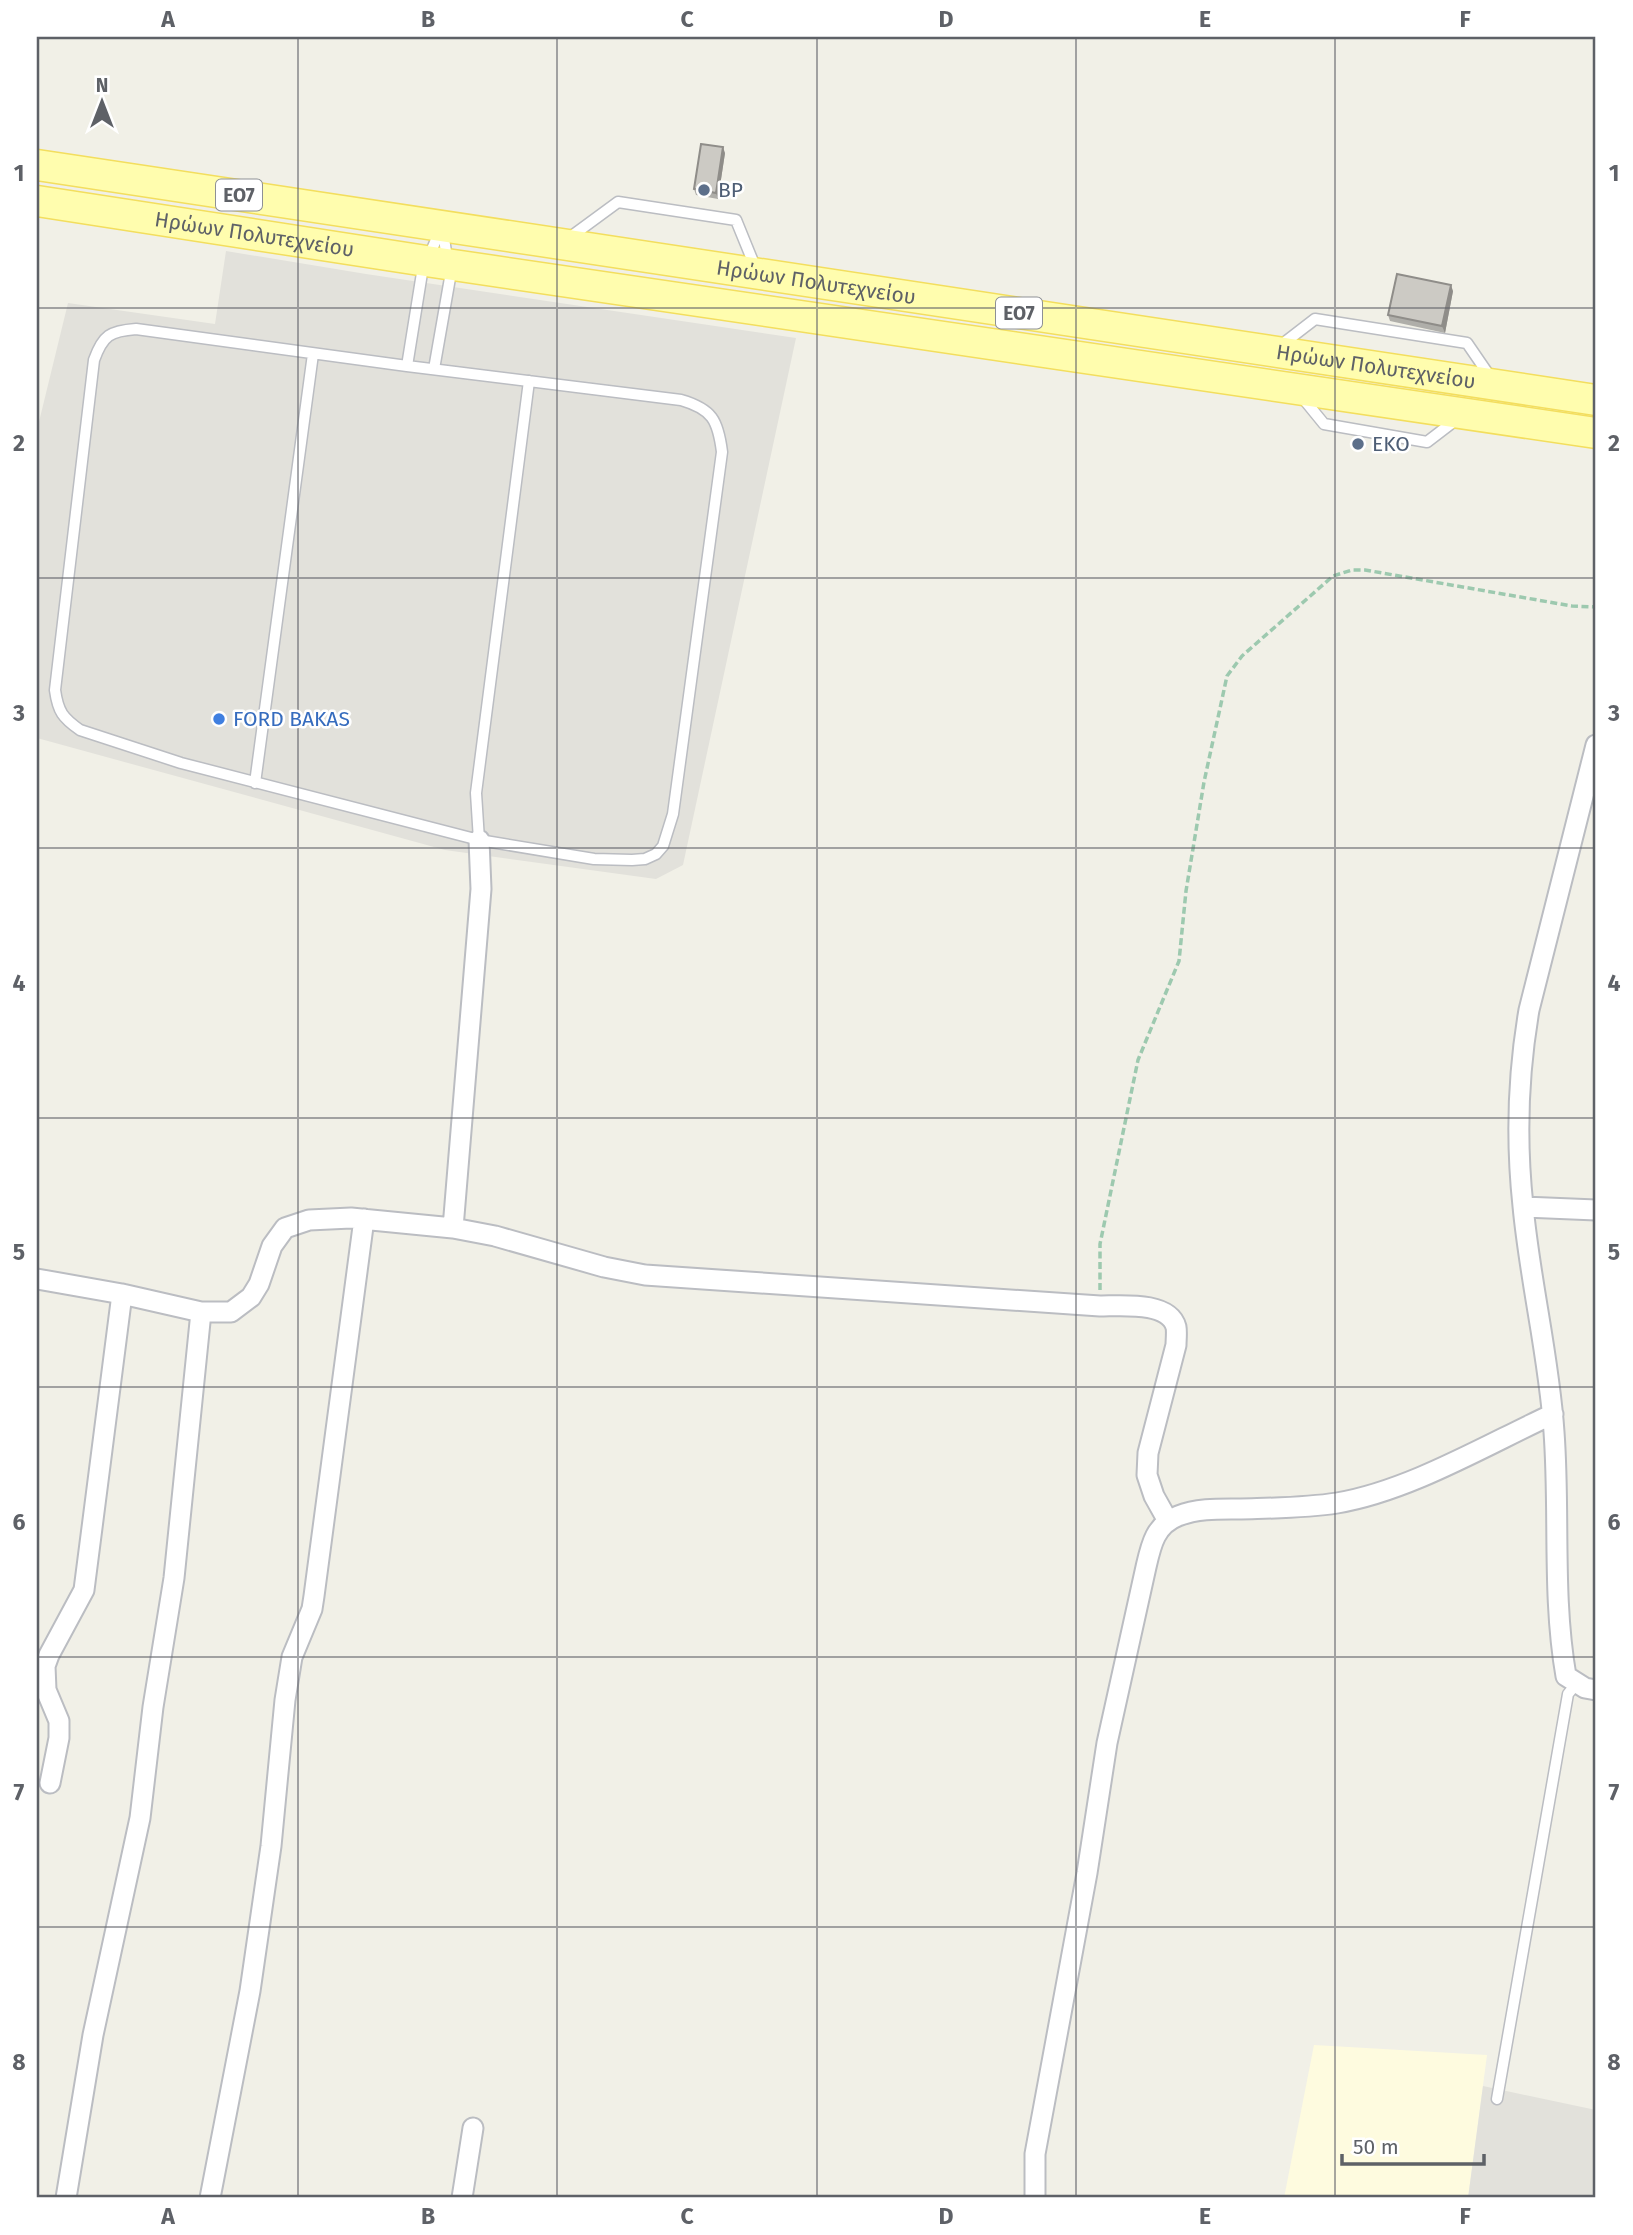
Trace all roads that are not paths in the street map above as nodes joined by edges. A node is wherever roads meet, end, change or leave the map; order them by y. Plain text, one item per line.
1 (37, 164) edge
2 (37, 201) edge
3 (442, 225) junction
4 (561, 243) junction
5 (438, 263) junction
6 (757, 273) junction
7 (313, 354) junction
8 (407, 366) junction
9 (434, 369) junction
10 (529, 381) junction
11 (1596, 400) edge
12 (1596, 433) edge
13 (1596, 745) edge
14 (255, 783) junction
15 (479, 841) junction
16 (1523, 1207) junction
17 (1596, 1210) edge
18 (364, 1219) junction
19 (453, 1228) junction
20 (37, 1279) edge
21 (122, 1294) junction
22 (201, 1312) junction
23 (1553, 1414) junction
24 (1168, 1521) junction
25 (1577, 1683) junction
26 (1596, 1690) edge
27 (50, 1783) dead end
28 (1497, 2099) dead end
29 (473, 2129) dead end
30 (66, 2198) edge
31 (210, 2198) edge
32 (462, 2198) edge
33 (1035, 2198) edge

1 - 3 main road, Ηρώων Πολυτεχνείου / ΕΟ7
2 - 5 main road, Ηρώων Πολυτεχνείου / ΕΟ7
3 - 4 main road, Ηρώων Πολυτεχνείου / ΕΟ7
3 - 5 lane
3 - 5 lane
4 - 6 main road, Ηρώων Πολυτεχνείου / ΕΟ7
4 - 6 lane
5 - 8 lane
5 - 9 lane
5 - 12 main road, Ηρώων Πολυτεχνείου / ΕΟ7
6 - 11 main road, Ηρώων Πολυτεχνείου / ΕΟ7
7 - 8 lane
7 - 14 lane
7 - 14 lane
8 - 9 lane
9 - 10 lane
10 - 15 lane
10 - 15 lane
13 - 16 street
14 - 15 lane
15 - 19 street
16 - 17 street
16 - 23 street
18 - 19 street
18 - 22 street
18 - 31 street
19 - 24 street
20 - 21 street
21 - 22 street
21 - 27 street
22 - 30 street
23 - 24 street
23 - 25 street
24 - 33 street
25 - 26 street
25 - 28 lane
29 - 32 street

